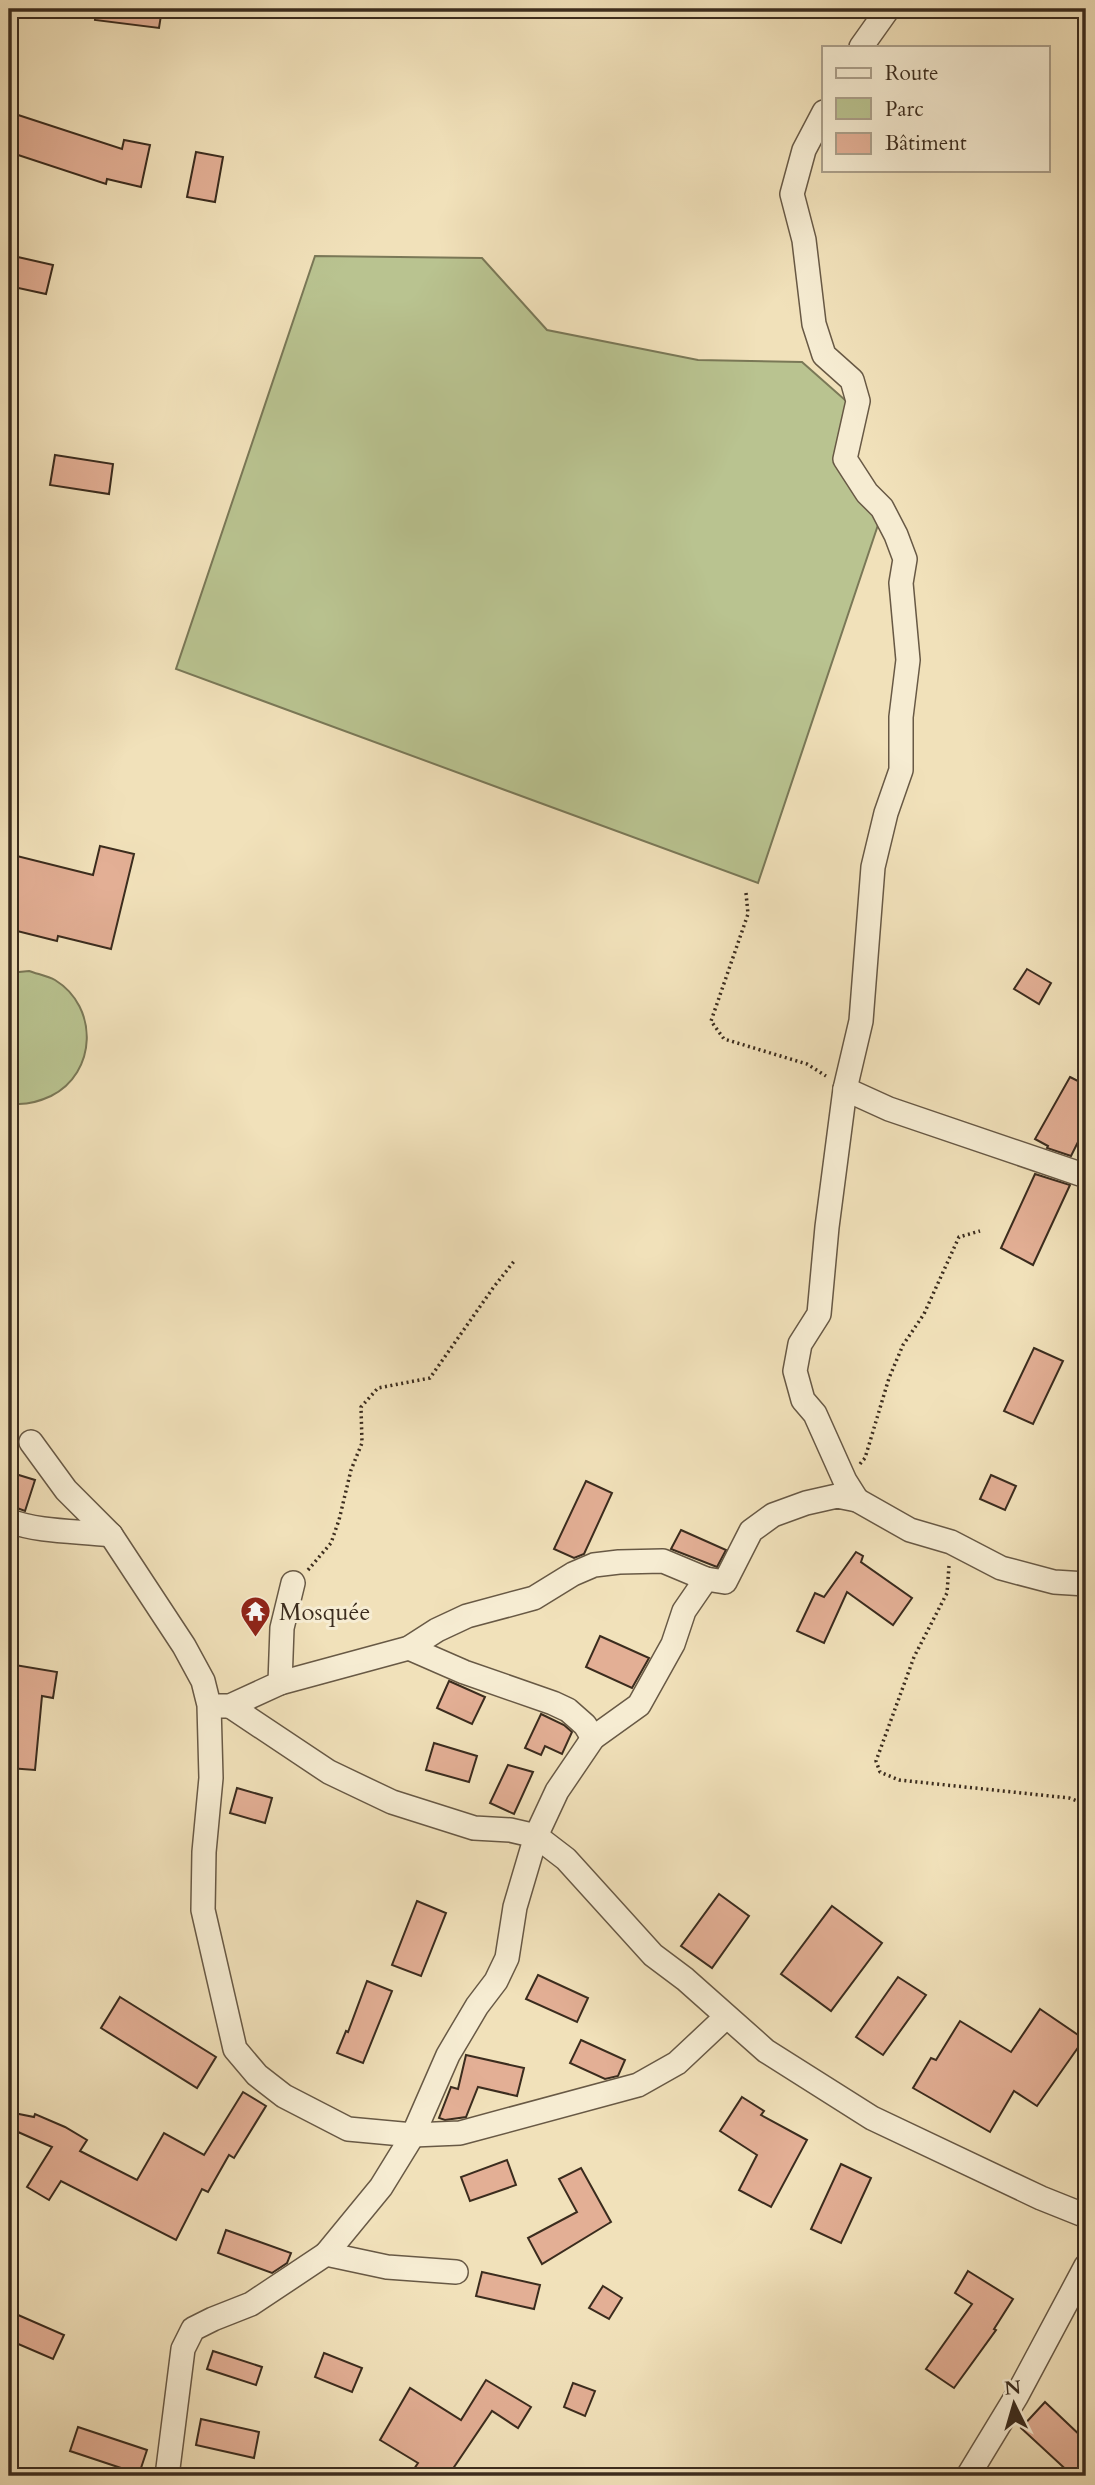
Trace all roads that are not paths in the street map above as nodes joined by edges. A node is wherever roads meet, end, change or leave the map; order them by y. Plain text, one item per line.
1 (888, 9) edge
2 (862, 46) edge
3 (822, 115) edge
4 (845, 1089) junction
5 (1086, 1176) edge
6 (31, 1442) dead end
7 (851, 1490) junction
8 (9, 1518) edge
9 (111, 1535) junction
10 (706, 1579) junction
11 (293, 1583) road end
12 (1086, 1584) edge
13 (409, 1648) junction
14 (280, 1683) junction
15 (220, 1706) junction
16 (593, 1738) junction
17 (536, 1836) junction
18 (726, 2017) junction
19 (413, 2135) junction
20 (1086, 2216) edge
21 (326, 2254) junction
22 (1086, 2266) edge
23 (456, 2272) dead end
24 (973, 2475) edge
25 (167, 2476) edge

1 - 2 street
3 - 4 street
4 - 5 street
4 - 7 street
6 - 9 street
7 - 10 street
7 - 12 street
8 - 9 street
9 - 15 street
10 - 13 street
10 - 16 street
11 - 14 street
13 - 14 street
13 - 16 street
14 - 15 street
15 - 17 street
15 - 19 street
16 - 17 street
17 - 18 street
17 - 19 street
18 - 19 street
18 - 20 street
19 - 21 street
21 - 23 street
21 - 25 street
22 - 24 street

